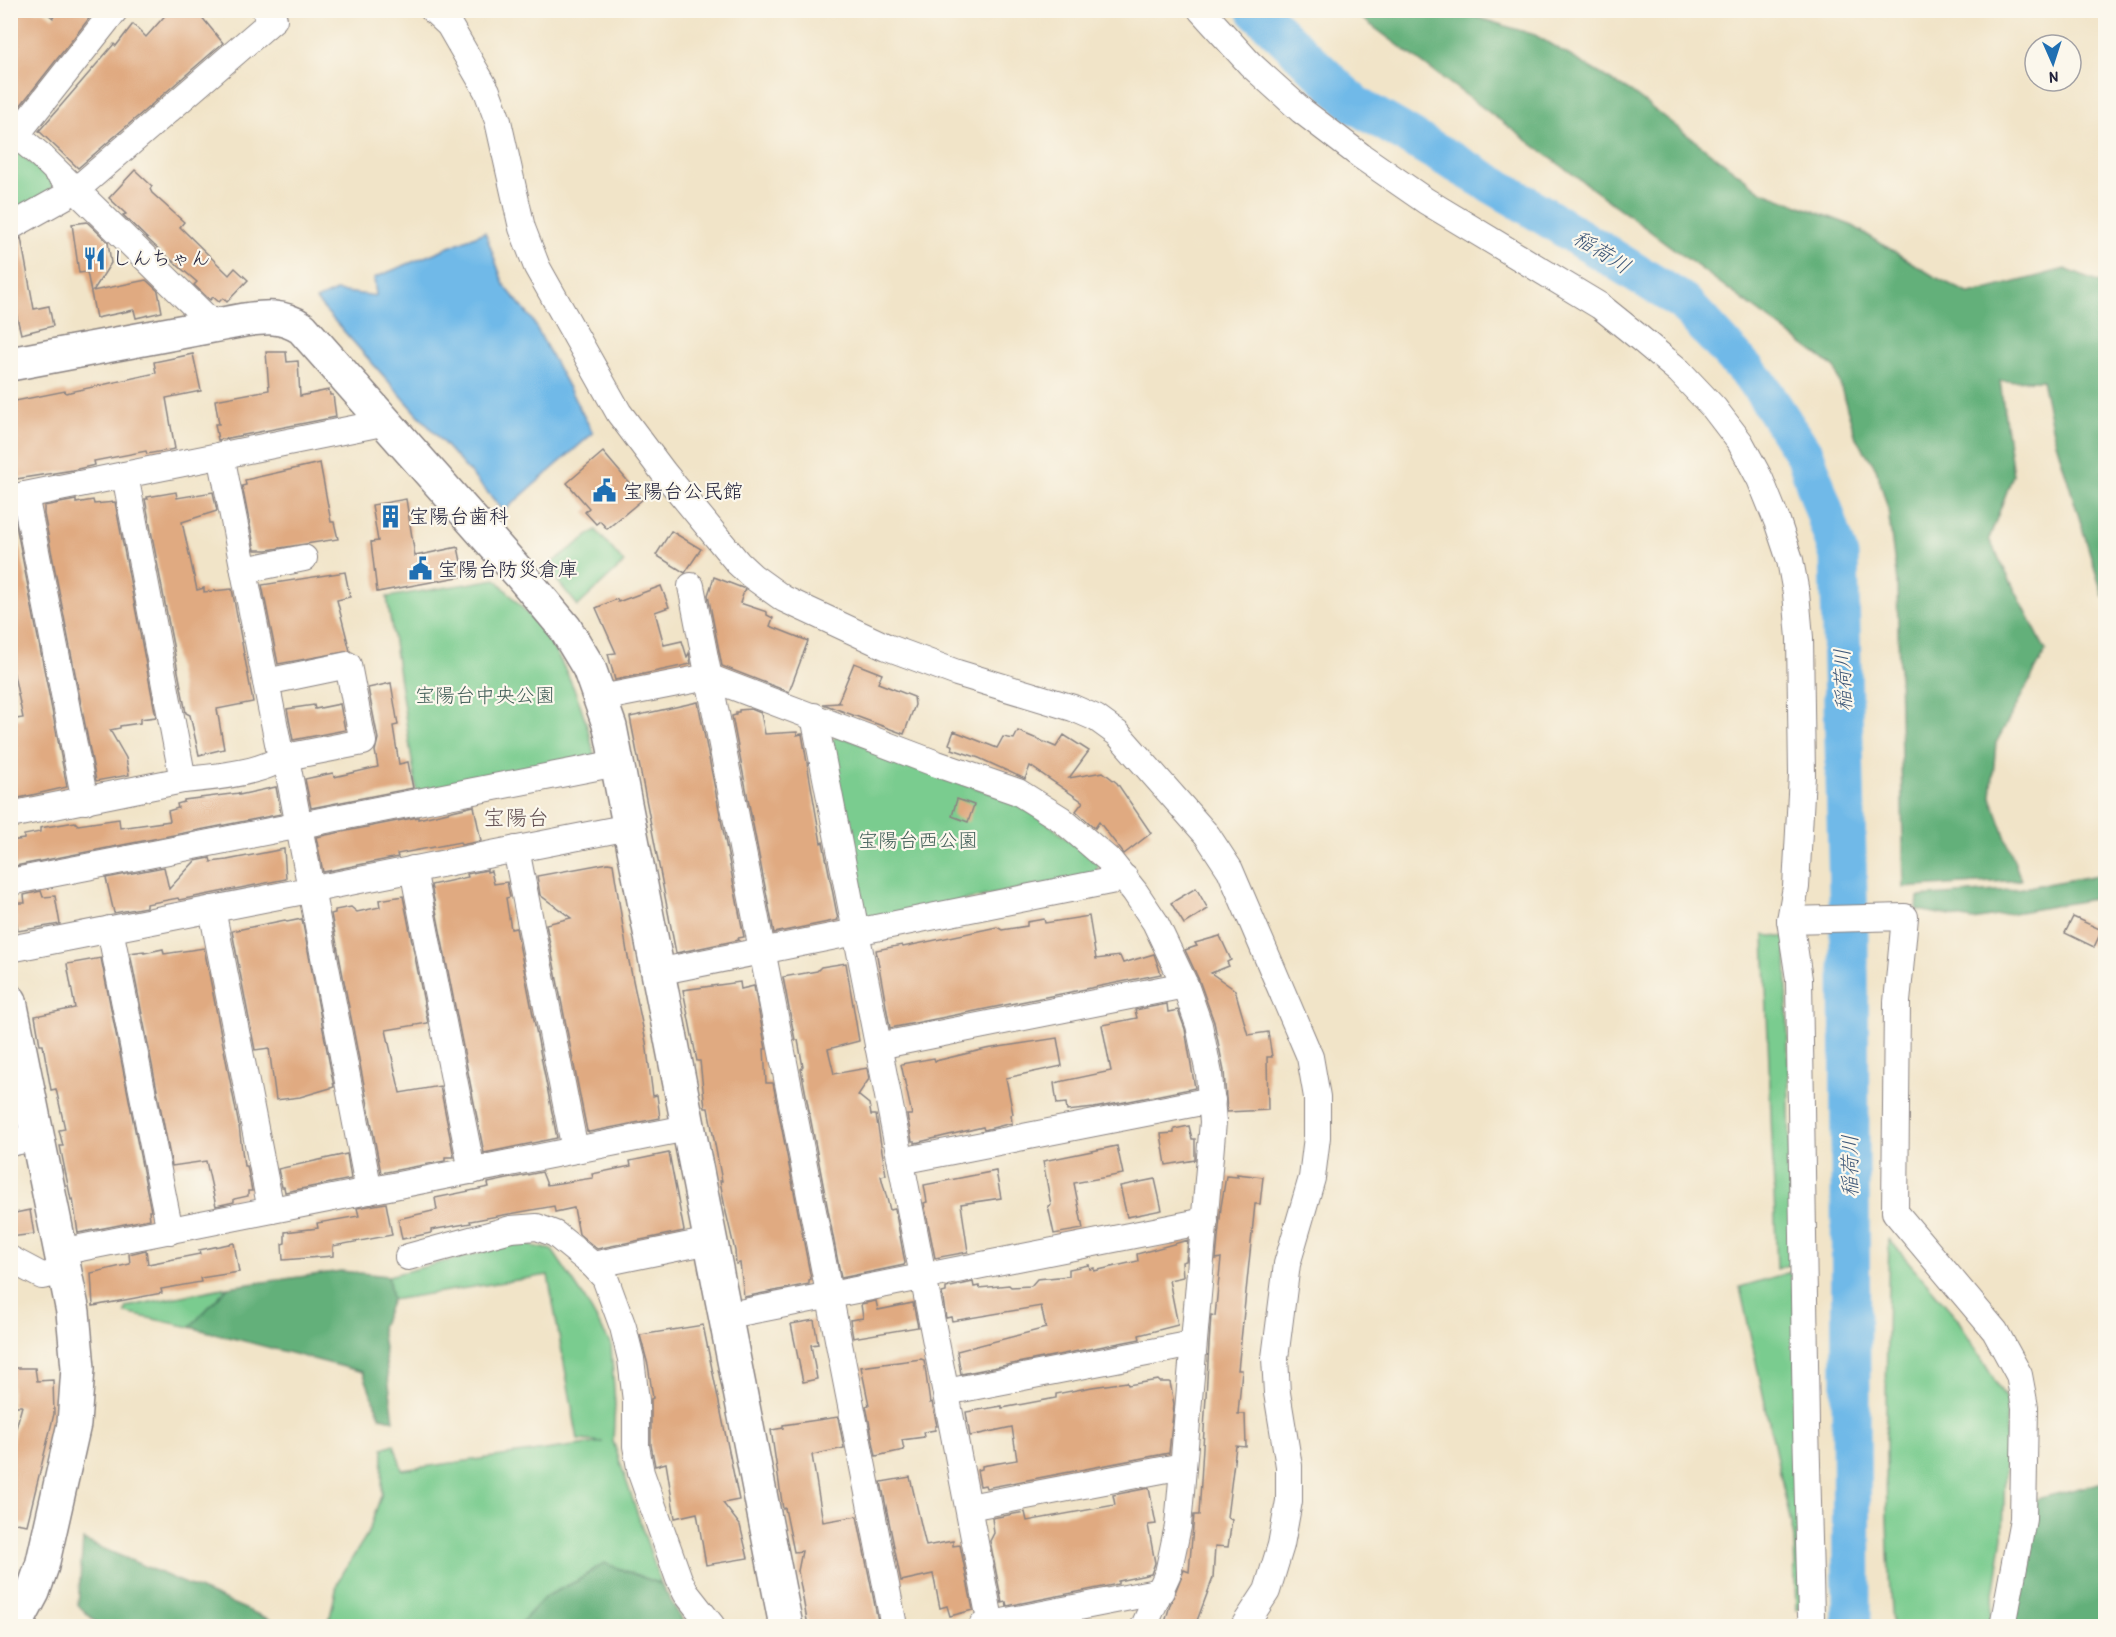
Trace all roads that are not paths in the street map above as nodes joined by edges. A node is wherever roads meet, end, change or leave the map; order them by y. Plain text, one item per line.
1 (115, 10) edge
2 (265, 10) edge
3 (433, 10) edge
4 (1200, 10) edge
5 (14, 132) edge
6 (76, 190) junction
7 (10, 227) edge
8 (214, 325) junction
9 (10, 364) edge
10 (387, 422) junction
11 (221, 455) junction
12 (125, 475) junction
13 (18, 496) edge
14 (304, 558) dead end
15 (244, 570) junction
16 (691, 586) dead end
17 (708, 677) junction
18 (266, 682) junction
19 (601, 698) junction
20 (814, 716) junction
21 (281, 758) junction
22 (618, 763) junction
23 (183, 780) junction
24 (85, 801) junction
25 (10, 815) edge
26 (299, 825) junction
27 (629, 827) junction
28 (516, 849) junction
29 (412, 869) junction
30 (1125, 878) junction
31 (10, 882) edge
32 (310, 890) junction
33 (212, 909) junction
34 (1799, 920) junction
35 (110, 929) junction
36 (856, 932) junction
37 (10, 949) edge
38 (762, 951) junction
39 (657, 972) junction
40 (1185, 985) junction
41 (10, 1001) edge
42 (879, 1046) junction
43 (1212, 1100) junction
44 (687, 1128) junction
45 (24, 1140) edge
46 (575, 1150) junction
47 (901, 1161) junction
48 (472, 1171) junction
49 (369, 1191) junction
50 (271, 1210) junction
51 (1205, 1221) junction
52 (170, 1231) junction
53 (710, 1241) junction
54 (408, 1257) dead end
55 (10, 1259) edge
56 (62, 1262) junction
57 (593, 1265) junction
58 (924, 1276) junction
59 (829, 1295) junction
60 (724, 1316) junction
61 (1193, 1344) junction
62 (946, 1392) junction
63 (1183, 1466) junction
64 (969, 1507) junction
65 (1161, 1591) junction
66 (1811, 1616) dead end
67 (15, 1626) edge
68 (712, 1626) edge
69 (786, 1626) edge
70 (894, 1626) edge
71 (986, 1626) edge
72 (1144, 1626) edge
73 (1244, 1626) edge
74 (2003, 1626) edge

1 - 5 street
2 - 6 street
3 - 73 street
4 - 34 street
5 - 6 street
6 - 7 street
6 - 8 street
8 - 9 street
8 - 10 street
10 - 11 street
10 - 19 street
11 - 12 street
11 - 15 street
12 - 13 street
12 - 23 street
13 - 24 street
14 - 15 street
15 - 18 street
16 - 17 street
17 - 19 street
17 - 20 street
17 - 38 street
18 - 21 street
18 - 21 street
19 - 22 street
20 - 30 street
20 - 36 street
21 - 23 street
21 - 26 street
22 - 26 street
22 - 27 street
23 - 24 street
24 - 25 street
26 - 31 street
26 - 32 street
27 - 28 street
27 - 39 street
28 - 29 street
28 - 46 street
29 - 32 street
29 - 48 street
30 - 36 street
30 - 40 street
32 - 33 street
32 - 49 street
33 - 35 street
33 - 50 street
34 - 66 street
34 - 74 street
35 - 37 street
35 - 52 street
36 - 38 street
36 - 42 street
38 - 39 street
38 - 59 street
39 - 44 street
40 - 42 street
40 - 43 street
41 - 45 street
42 - 47 street
43 - 47 street
43 - 51 street
44 - 46 street
44 - 53 street
45 - 56 street
46 - 48 street
47 - 58 street
48 - 49 street
49 - 50 street
50 - 52 street
51 - 58 street
51 - 61 street
52 - 56 street
53 - 57 street
53 - 60 street
54 - 57 street
55 - 56 street
56 - 67 street
57 - 68 street
58 - 59 street
58 - 62 street
59 - 60 street
59 - 70 street
60 - 69 street
61 - 62 street
61 - 63 street
62 - 64 street
63 - 64 street
63 - 65 street
64 - 71 street
65 - 71 street
65 - 72 street

